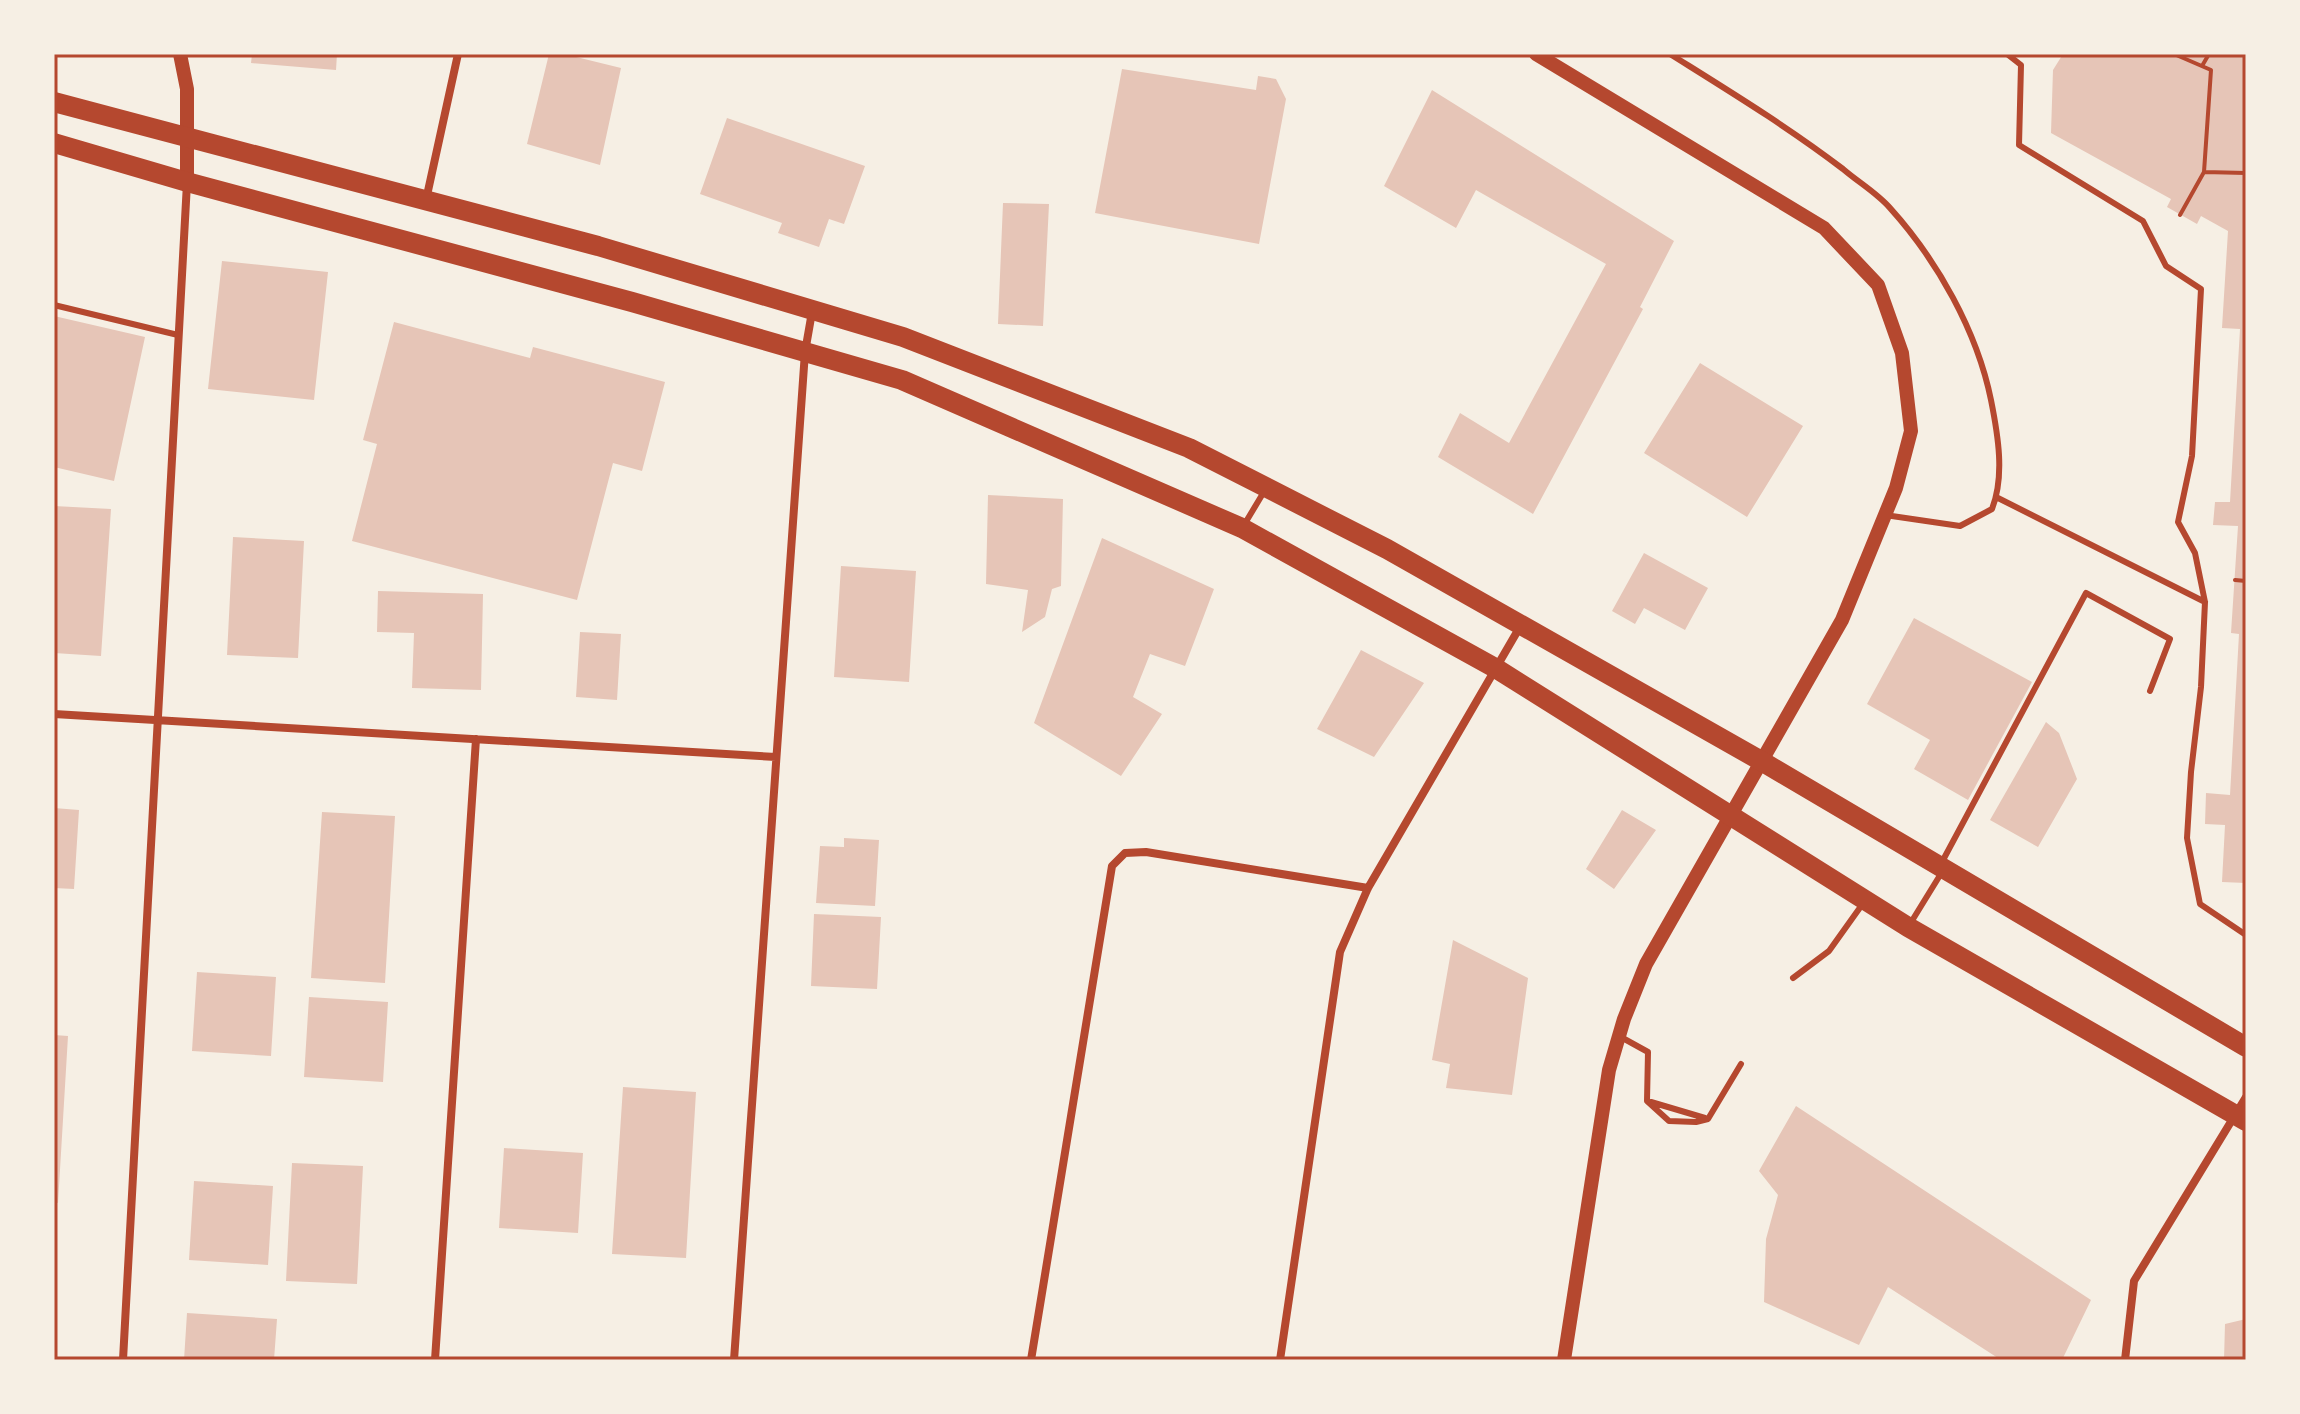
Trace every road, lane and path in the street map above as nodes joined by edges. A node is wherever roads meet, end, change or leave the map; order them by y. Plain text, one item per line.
1 (180, 54) edge
2 (458, 54) edge
3 (1536, 54) edge
4 (1670, 54) edge
5 (2007, 54) edge
6 (2174, 54) edge
7 (2209, 54) edge
8 (2202, 66) junction
9 (54, 102) edge
10 (188, 139) junction
11 (54, 143) edge
12 (2204, 172) junction
13 (2246, 173) edge
14 (187, 182) junction
15 (426, 201) junction
16 (2180, 215) dead end
17 (54, 305) edge
18 (812, 310) junction
19 (178, 335) junction
20 (805, 352) junction
21 (1266, 488) junction
22 (1996, 497) junction
23 (1885, 515) junction
24 (1242, 528) junction
25 (2235, 580) dead end
26 (2246, 581) edge
27 (2205, 602) junction
28 (1521, 625) junction
29 (1497, 669) junction
30 (2150, 691) dead end
31 (54, 714) edge
32 (156, 719) junction
33 (476, 739) junction
34 (776, 757) junction
35 (1763, 762) junction
36 (1730, 816) junction
37 (1942, 867) junction
38 (1368, 888) junction
39 (1865, 901) junction
40 (1908, 927) junction
41 (2246, 935) edge
42 (1793, 978) dead end
43 (1619, 1036) junction
44 (2246, 1047) edge
45 (1741, 1064) dead end
46 (2246, 1097) edge
47 (1647, 1101) junction
48 (2240, 1118) edge
49 (1708, 1119) junction
50 (123, 1360) edge
51 (435, 1360) edge
52 (734, 1360) edge
53 (1031, 1360) edge
54 (1280, 1360) edge
55 (1564, 1360) edge
56 (2125, 1360) edge

1 - 10 street
2 - 15 street
3 - 23 street
4 - 22 lane
5 - 27 lane
6 - 8 path
7 - 8 path
8 - 12 path
9 - 10 main road
10 - 14 street
10 - 15 main road
11 - 14 main road
12 - 13 path
12 - 16 path
14 - 19 street
14 - 20 main road
15 - 18 main road
17 - 19 lane
18 - 20 street
18 - 21 main road
19 - 32 street
20 - 24 main road
20 - 34 street
21 - 24 lane
21 - 28 main road
22 - 23 lane
22 - 27 lane
23 - 35 street
24 - 29 main road
25 - 26 path
27 - 41 lane
28 - 29 street
28 - 35 main road
29 - 36 main road
29 - 38 street
30 - 37 lane
31 - 32 street
32 - 33 street
32 - 50 street
33 - 34 street
33 - 51 street
34 - 52 street
35 - 36 street
35 - 37 main road
36 - 39 main road
36 - 43 street
37 - 40 lane
37 - 44 main road
38 - 53 street
38 - 54 street
39 - 40 main road
39 - 42 lane
40 - 48 main road
43 - 47 lane
43 - 55 street
45 - 49 lane
46 - 48 street
47 - 49 lane
47 - 49 lane
48 - 56 street

